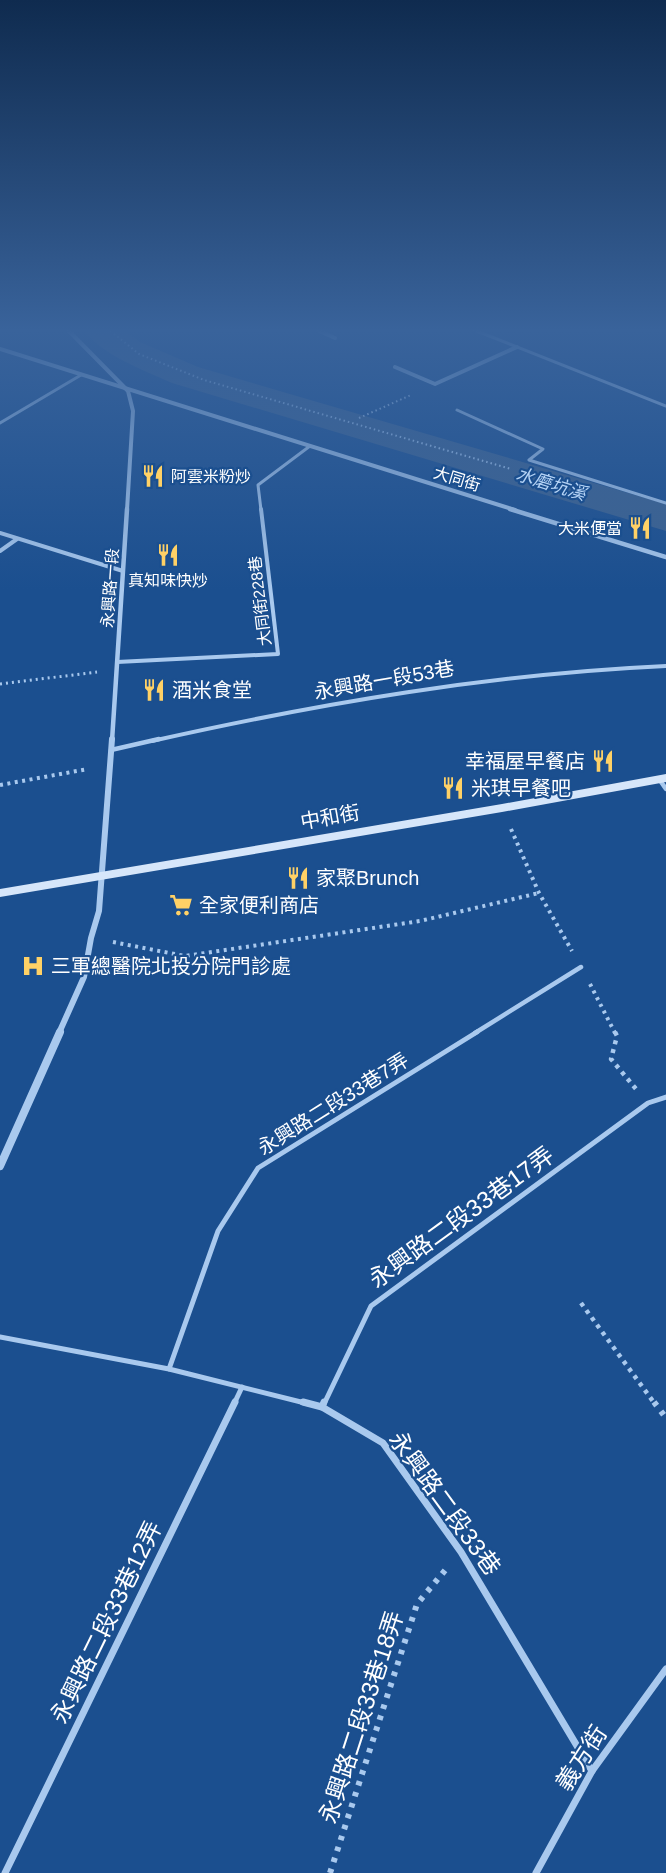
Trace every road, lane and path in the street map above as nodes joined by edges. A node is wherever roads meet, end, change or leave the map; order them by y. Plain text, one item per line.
1 (133, 415) edge
2 (209, 415) edge
3 (326, 415) edge
4 (365, 415) edge
5 (470, 415) edge
6 (359, 418) dead end
7 (310, 446) junction
8 (521, 472) dead end
9 (666, 503) edge
10 (0, 533) edge
11 (17, 539) junction
12 (0, 551) edge
13 (666, 557) edge
14 (123, 571) junction
15 (117, 662) junction
16 (666, 666) edge
17 (117, 669) junction
18 (0, 684) edge
19 (111, 750) junction
20 (110, 765) junction
21 (664, 782) edge
22 (0, 785) edge
23 (102, 876) junction
24 (0, 893) edge
25 (539, 893) dead end
26 (91, 938) junction
27 (581, 967) dead end
28 (666, 1097) edge
29 (0, 1166) edge
30 (581, 1303) dead end
31 (0, 1337) edge
32 (169, 1369) junction
33 (242, 1387) junction
34 (322, 1407) junction
35 (666, 1418) edge
36 (461, 1552) junction
37 (666, 1669) edge
38 (592, 1771) junction
39 (5, 1873) edge
40 (330, 1873) edge
41 (536, 1873) edge

1 - 14 street, 永興路一段
2 - 7 street, 大同街
3 - 8 path
4 - 6 path
5 - 9 lane
7 - 13 street, 大同街
7 - 15 lane, 大同街228巷
10 - 11 lane
11 - 12 lane
11 - 14 lane
14 - 15 street, 永興路一段
15 - 17 street, 永興路一段
16 - 19 lane, 永興路一段53巷
17 - 18 path
17 - 19 street, 永興路一段
19 - 20 street, 永興路一段
20 - 22 path
20 - 23 street, 永興路一段
21 - 23 street, 中和街
23 - 24 street, 中和街
23 - 26 street, 永興路一段
25 - 26 path
26 - 29 street, 永興路一段
27 - 32 lane, 永興路二段33巷7弄
28 - 34 lane, 永興路二段33巷17弄
30 - 35 path
31 - 32 lane, 永興路二段33巷
32 - 33 lane, 永興路二段33巷
33 - 34 lane, 永興路二段33巷
33 - 39 lane, 永興路二段33巷12弄
34 - 36 lane, 永興路二段33巷
36 - 38 lane, 永興路二段33巷
36 - 40 path, 永興路二段33巷18弄
37 - 38 lane, 義方街
38 - 41 lane, 義方街

